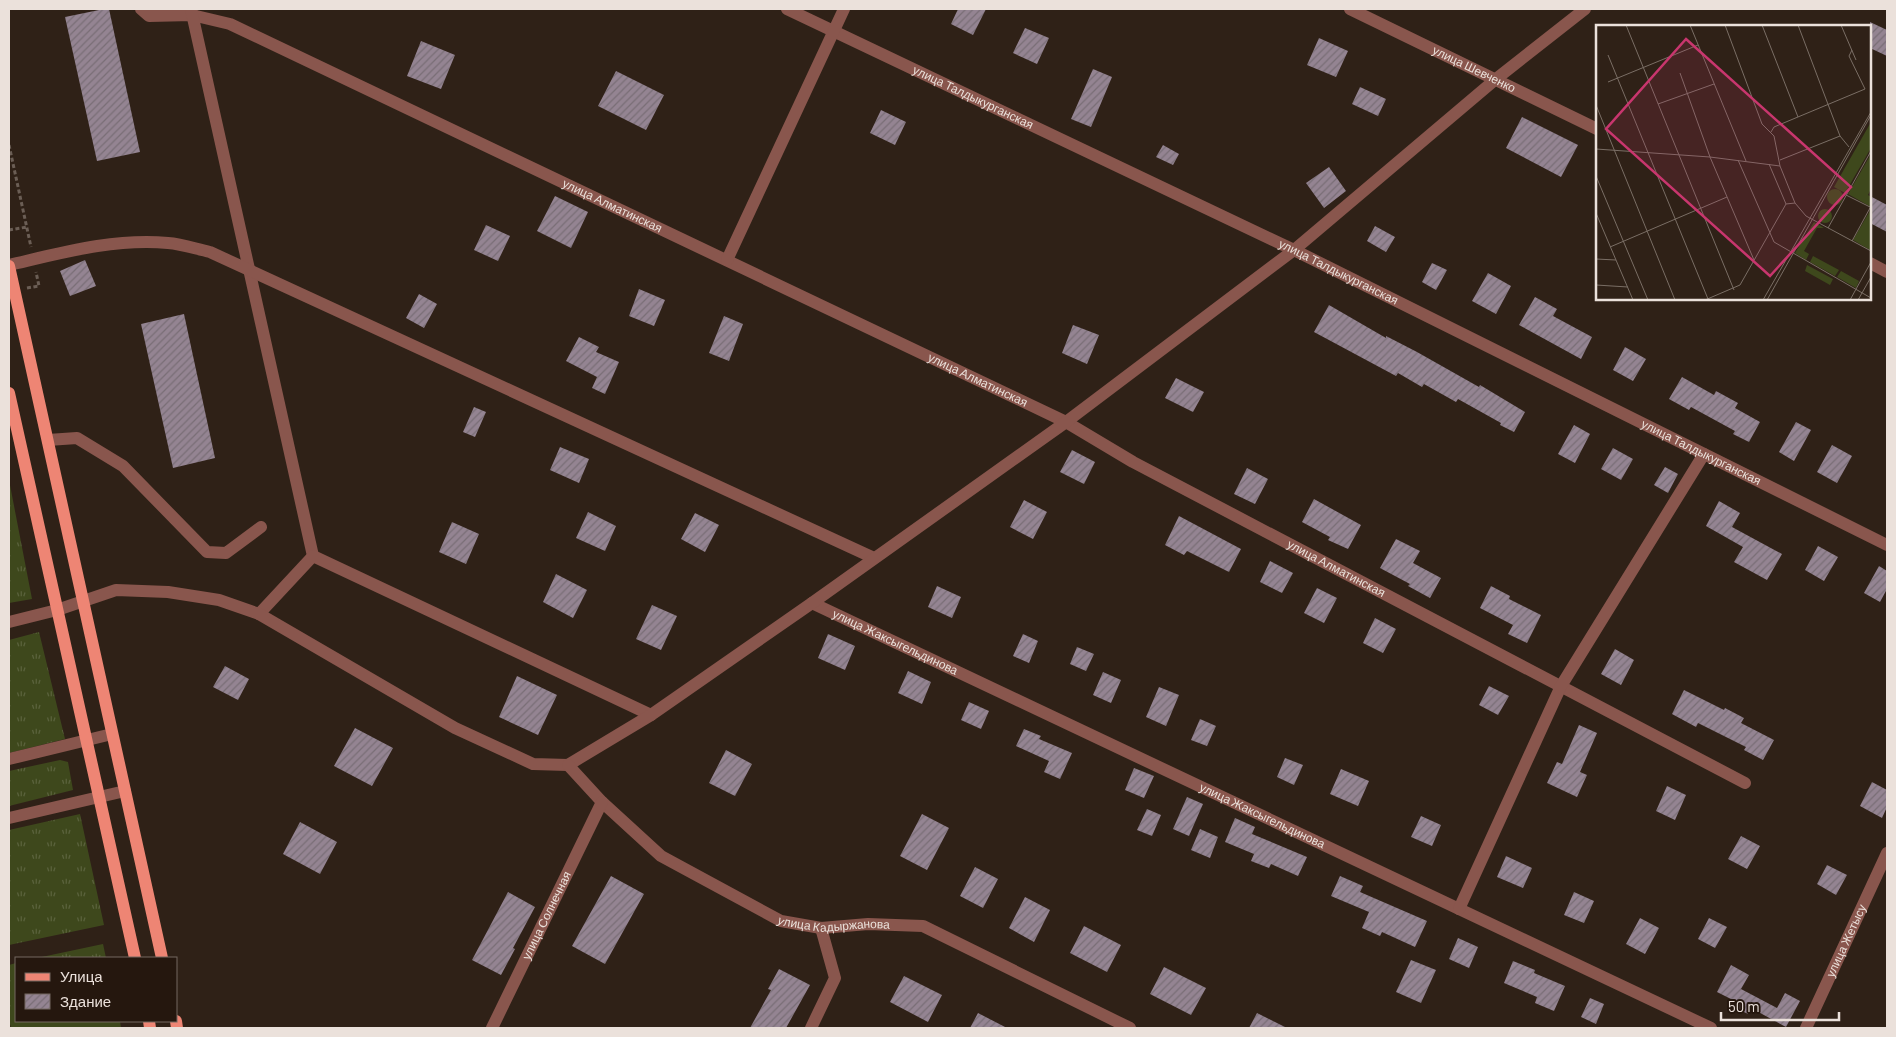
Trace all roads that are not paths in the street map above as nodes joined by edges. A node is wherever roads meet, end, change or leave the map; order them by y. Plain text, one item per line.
1 (140, 9) edge
2 (787, 9) edge
3 (844, 9) edge
4 (1350, 9) edge
5 (1585, 9) edge
6 (191, 12) edge
7 (833, 31) junction
8 (1496, 79) junction
9 (1596, 129) edge
10 (1294, 250) junction
11 (727, 260) junction
12 (1871, 264) edge
13 (9, 266) edge
14 (249, 270) junction
15 (1887, 272) edge
16 (9, 393) edge
17 (1066, 422) junction
18 (48, 440) junction
19 (1704, 454) junction
20 (261, 527) dead end
21 (1887, 545) edge
22 (313, 556) junction
23 (874, 558) junction
24 (83, 602) junction
25 (812, 603) junction
26 (57, 610) junction
27 (259, 614) junction
28 (9, 622) edge
29 (1561, 686) junction
30 (651, 715) junction
31 (112, 734) junction
32 (87, 741) junction
33 (9, 759) edge
34 (568, 765) junction
35 (1745, 783) dead end
36 (125, 792) junction
37 (99, 798) junction
38 (602, 802) junction
39 (9, 818) edge
40 (1887, 853) edge
41 (1459, 909) junction
42 (821, 928) junction
43 (135, 957) edge
44 (162, 957) edge
45 (492, 1028) edge
46 (811, 1028) edge
47 (1130, 1028) edge
48 (1711, 1028) edge
49 (1806, 1028) edge

1 - 6 street, улица Алматинская
2 - 7 street, улица Талдыкурганская
3 - 7 street
4 - 8 street, улица Шевченко
5 - 8 street
6 - 11 street, улица Алматинская
6 - 14 street
7 - 10 street, улица Талдыкурганская
7 - 11 street
8 - 9 street, улица Шевченко
8 - 10 street
10 - 17 street
10 - 19 street, улица Талдыкурганская
11 - 17 street, улица Алматинская
12 - 15 street
13 - 14 street
13 - 18 main road
14 - 22 street
14 - 23 street
16 - 26 main road
17 - 23 street
17 - 29 street, улица Алматинская
18 - 20 street
18 - 24 main road
19 - 21 street, улица Талдыкурганская
19 - 29 street
22 - 27 street
22 - 30 street
23 - 25 street
24 - 26 street
24 - 27 street
24 - 31 main road
25 - 30 street
25 - 41 street, улица Жаксыгельдинова
26 - 28 street
26 - 32 main road
27 - 34 street
29 - 35 street, улица Алматинская
29 - 41 street
30 - 34 street
31 - 32 street
31 - 36 main road
32 - 33 street
32 - 37 main road
34 - 38 street, улица Кадыржанова
36 - 37 street
36 - 44 main road
37 - 39 street
37 - 43 main road
38 - 42 street, улица Кадыржанова
38 - 45 street, улица Солнечная
40 - 49 street, улица Жетысу
41 - 48 street, улица Жаксыгельдинова
42 - 46 street
42 - 47 street, улица Кадыржанова

